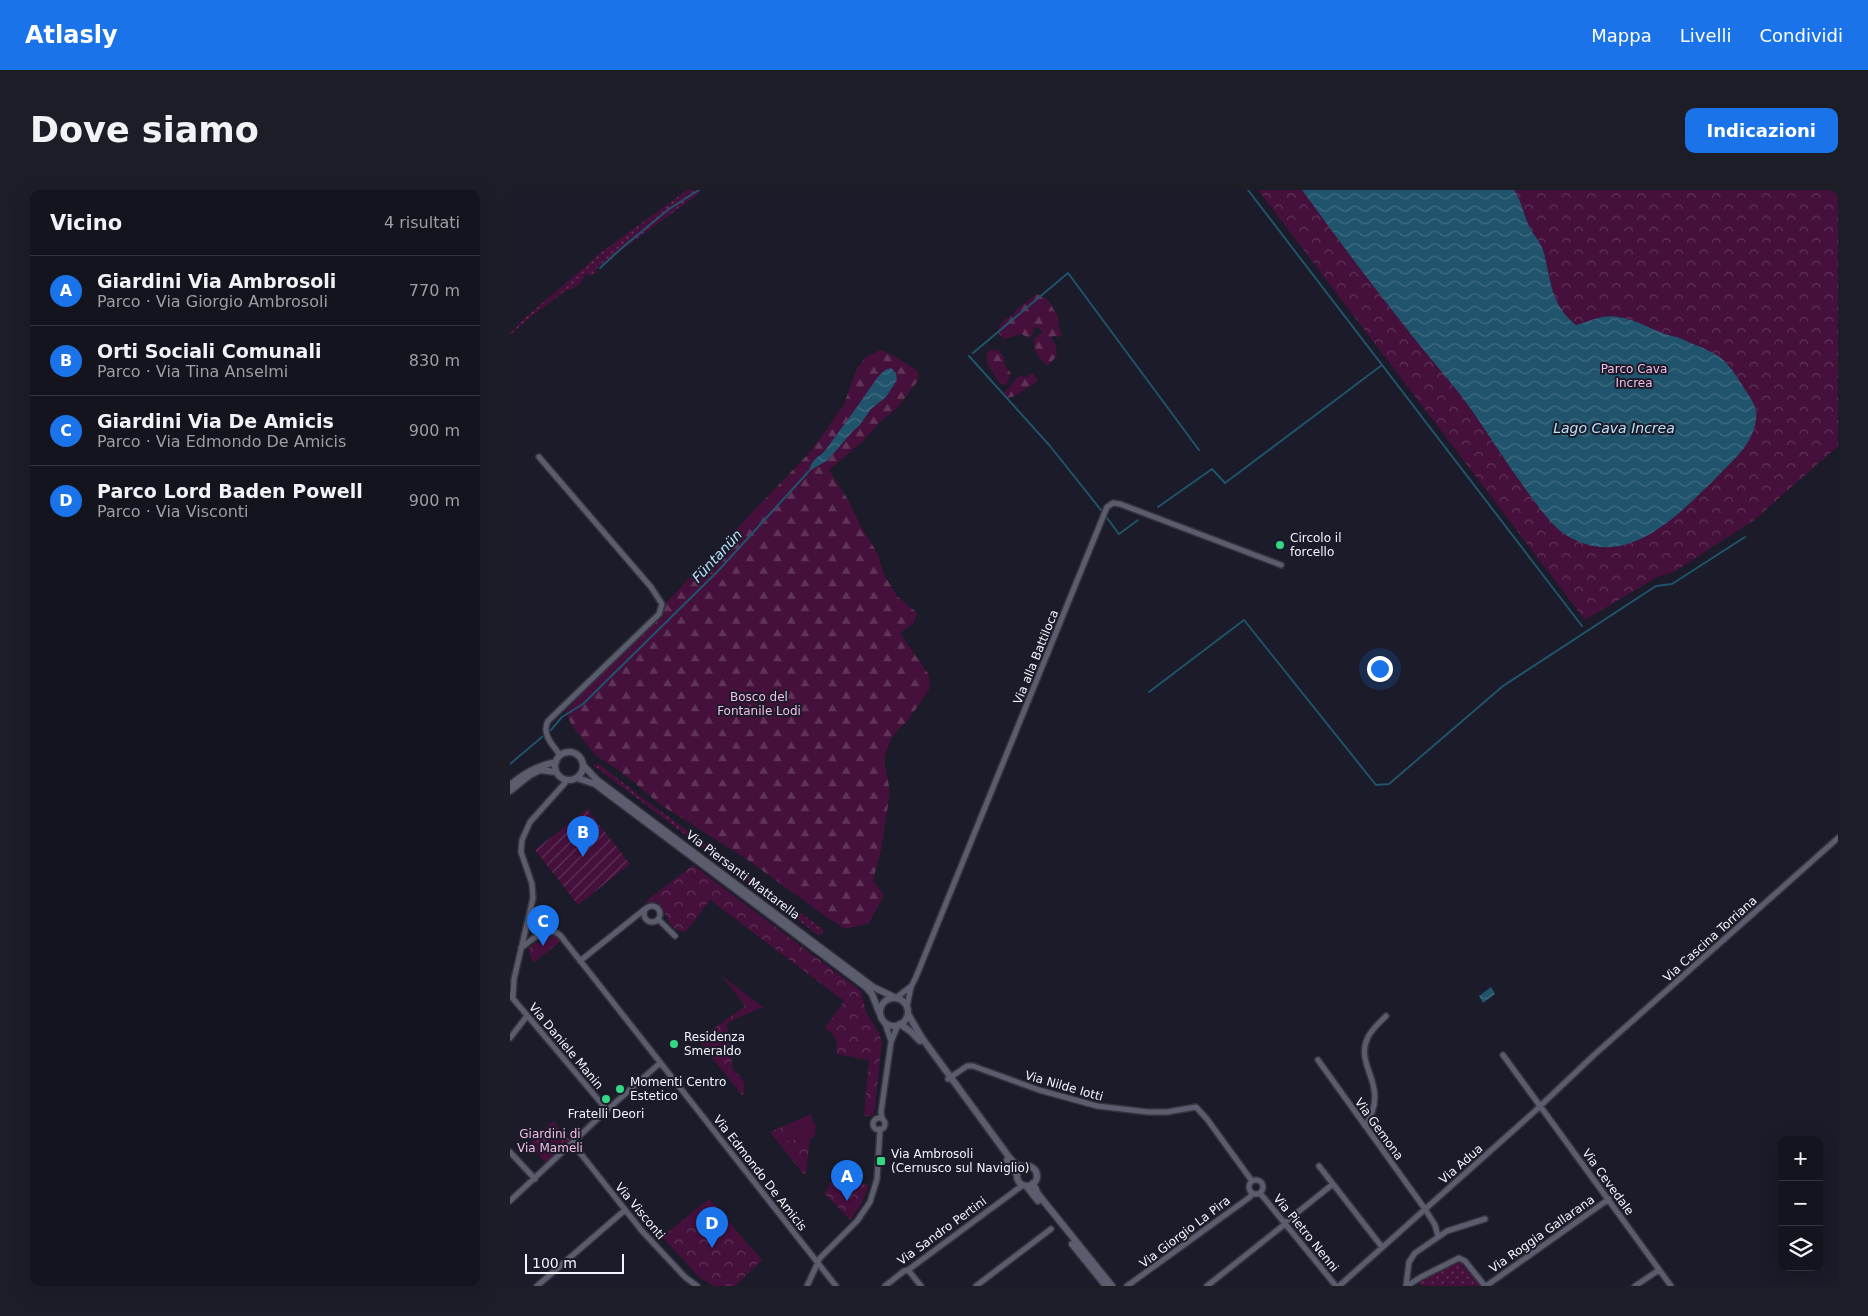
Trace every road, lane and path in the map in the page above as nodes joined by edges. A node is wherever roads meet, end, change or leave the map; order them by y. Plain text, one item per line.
1 (540, 457) dead end
2 (1282, 565) dead end
3 (560, 755) junction
4 (556, 762) junction
5 (583, 765) junction
6 (556, 772) junction
7 (577, 778) junction
8 (565, 780) junction
9 (510, 785) edge
10 (510, 791) edge
11 (1838, 838) edge
12 (645, 909) junction
13 (636, 918) junction
14 (645, 918) junction
15 (658, 919) junction
16 (675, 936) dead end
17 (521, 948) junction
18 (580, 960) junction
19 (911, 987) junction
20 (511, 995) edge
21 (895, 997) junction
22 (907, 1010) junction
23 (879, 1012) junction
24 (527, 1016) junction
25 (1386, 1016) dead end
26 (884, 1023) junction
27 (899, 1025) junction
28 (510, 1038) edge
29 (891, 1042) junction
30 (1594, 1054) joint
31 (1503, 1055) dead end
32 (1318, 1060) dead end
33 (660, 1063) junction
34 (949, 1078) junction
35 (1540, 1107) junction
36 (607, 1110) junction
37 (880, 1116) junction
38 (1365, 1126) junction
39 (878, 1129) junction
40 (573, 1144) junction
41 (510, 1152) edge
42 (1319, 1166) dead end
43 (1024, 1167) junction
44 (535, 1179) junction
45 (1252, 1181) junction
46 (1021, 1182) junction
47 (1033, 1183) junction
48 (1333, 1184) junction
49 (1252, 1193) junction
50 (1260, 1193) junction
51 (1609, 1199) junction
52 (510, 1201) edge
53 (1424, 1208) junction
54 (625, 1210) junction
55 (1484, 1219) dead end
56 (1286, 1222) junction
57 (1051, 1228) dead end
58 (1438, 1236) junction
59 (1382, 1246) junction
60 (818, 1263) junction
61 (908, 1270) junction
62 (1659, 1270) junction
63 (538, 1286) edge
64 (697, 1286) edge
65 (807, 1286) edge
66 (836, 1286) edge
67 (885, 1286) edge
68 (921, 1286) edge
69 (976, 1286) edge
70 (1106, 1286) edge
71 (1112, 1286) edge
72 (1127, 1286) edge
73 (1207, 1286) edge
74 (1338, 1286) edge
75 (1407, 1286) edge
76 (1485, 1286) edge
77 (1635, 1286) edge
78 (1671, 1286) edge

1 - 3 street
2 - 19 street, Via alla Battiloca
3 - 4 street
3 - 5 street
4 - 6 street
4 - 9 street
5 - 7 street
5 - 21 street, Via Piersanti Mattarella
6 - 8 street
6 - 10 street
7 - 8 street
7 - 23 street, Via Piersanti Mattarella
8 - 17 street
11 - 30 street, Via Cascina Torriana
12 - 13 street
12 - 14 street
12 - 15 street
13 - 14 street
13 - 18 street
14 - 15 street
15 - 16 street
17 - 18 street, Via Edmondo De Amicis
17 - 20 street
18 - 33 street, Via Edmondo De Amicis
19 - 21 street, Via alla Battiloca
19 - 22 street, Via alla Battiloca
20 - 24 street, Via Daniele Manin
21 - 22 street
21 - 23 street
22 - 27 street
22 - 34 street
23 - 26 street
24 - 28 street
24 - 36 street, Via Daniele Manin
25 - 38 street
26 - 27 street
26 - 29 street
27 - 29 street
27 - 34 street
29 - 37 street
30 - 35 street, Via Adua
31 - 35 street, Via Cevedale
32 - 38 street, Via Gemona
33 - 36 street
33 - 60 street, Via Edmondo De Amicis
34 - 43 street
34 - 45 street, Via Nilde Iotti
34 - 46 street
35 - 51 street, Via Cevedale
35 - 53 street, Via Adua
36 - 40 street
37 - 39 street
37 - 39 street
38 - 53 street, Via Gemona
39 - 60 street
40 - 44 street
40 - 54 street, Via Visconti
41 - 44 street
42 - 48 street
43 - 46 street
43 - 47 street
44 - 52 street
45 - 49 street
45 - 50 street
46 - 47 street
46 - 61 street, Via Sandro Pertini
46 - 70 street
47 - 71 street
48 - 56 street
48 - 59 street
49 - 50 street
49 - 72 street, Via Giorgio La Pira
50 - 56 street, Via Pietro Nenni
51 - 62 street, Via Cevedale
51 - 76 street, Via Roggia Gallarana
53 - 58 street, Via Gemona
53 - 59 street, Via Adua
54 - 63 street
54 - 64 street, Via Visconti
55 - 58 street
56 - 73 street
56 - 74 street, Via Pietro Nenni
57 - 69 street
58 - 75 street
59 - 74 street, Via Adua
60 - 65 street
60 - 66 street, Via Edmondo De Amicis
61 - 67 street, Via Sandro Pertini
61 - 68 street
62 - 77 street
62 - 78 street, Via Cevedale
75 - 76 street

